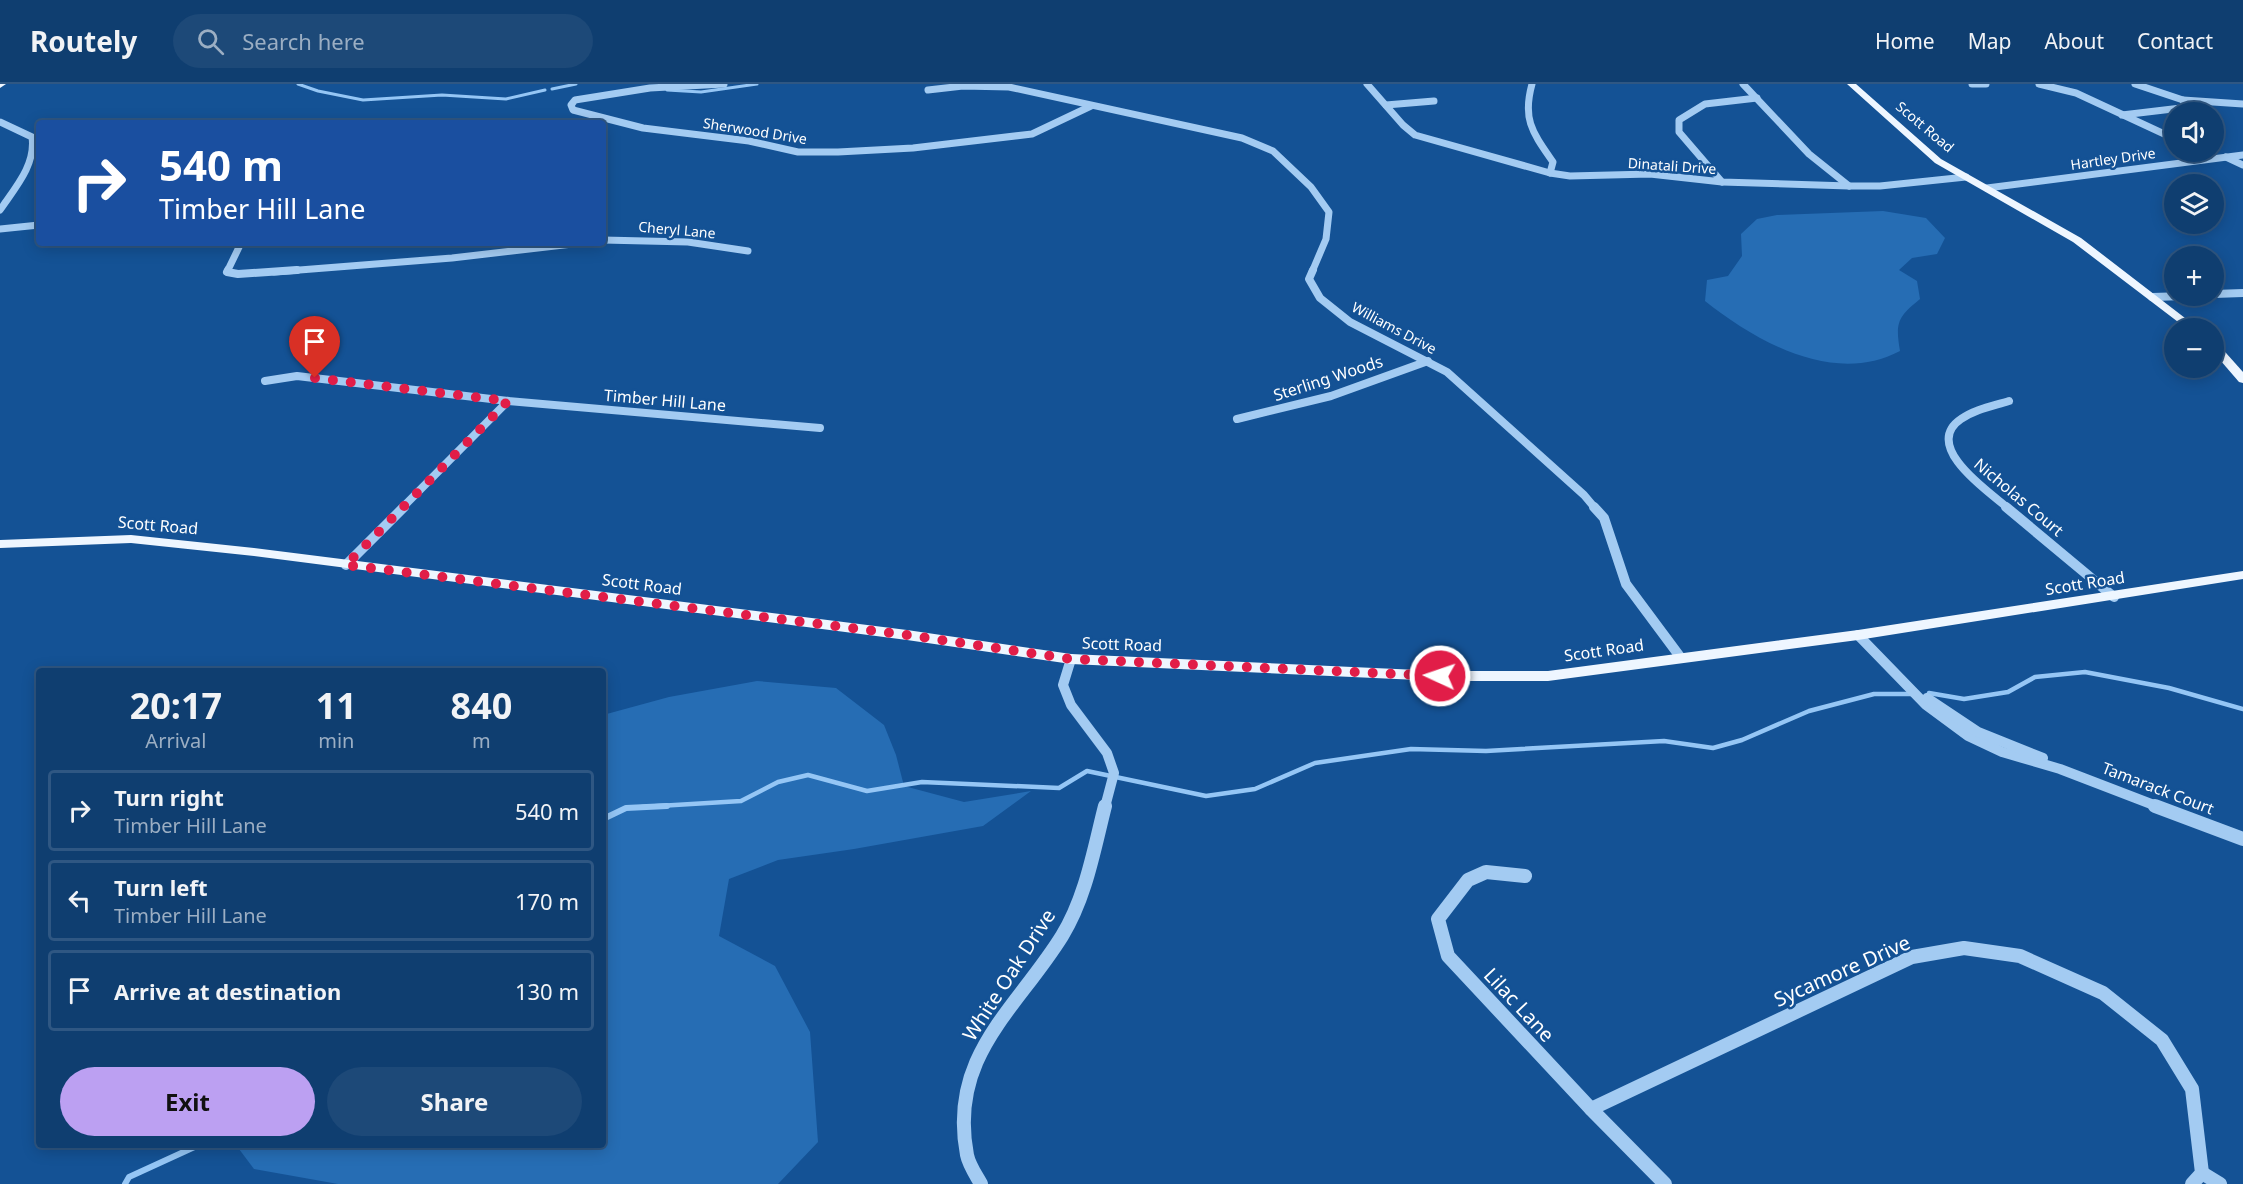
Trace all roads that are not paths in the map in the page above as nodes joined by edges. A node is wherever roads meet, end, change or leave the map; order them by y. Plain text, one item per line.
1 (724, 84) edge
2 (1368, 84) edge
3 (1532, 84) edge
4 (1743, 84) edge
5 (1851, 84) edge
6 (1972, 84) edge
7 (1986, 84) edge
8 (2038, 84) edge
9 (2135, 84) edge
10 (928, 90) dead end
11 (1757, 98) junction
12 (2183, 100) junction
13 (1434, 101) dead end
14 (2243, 104) edge
15 (1386, 105) junction
16 (1091, 106) junction
17 (2122, 115) junction
18 (0, 122) edge
19 (2164, 134) edge
20 (2243, 155) edge
21 (2225, 157) joint
22 (2185, 162) edge
23 (2243, 165) edge
24 (1550, 173) junction
25 (1966, 177) junction
26 (1722, 182) junction
27 (1849, 186) junction
28 (1987, 188) junction
29 (0, 210) edge
30 (36, 225) edge
31 (0, 230) edge
32 (606, 240) edge
33 (240, 246) edge
34 (559, 246) edge
35 (748, 251) dead end
36 (2243, 293) edge
37 (2224, 294) edge
38 (2152, 297) junction
39 (2164, 297) edge
40 (2180, 318) edge
41 (2224, 357) edge
42 (1428, 361) junction
43 (2243, 379) edge
44 (265, 381) dead end
45 (508, 401) junction
46 (2008, 401) dead end
47 (1237, 419) dead end
48 (820, 428) dead end
49 (0, 544) edge
50 (346, 565) junction
51 (2243, 575) edge
52 (2114, 597) junction
53 (1858, 635) junction
54 (1681, 658) junction
55 (1071, 659) junction
56 (2243, 839) edge
57 (1525, 876) dead end
58 (1591, 1109) junction
59 (2197, 1179) edge
60 (981, 1184) edge
61 (1665, 1184) edge
62 (2220, 1184) edge

1 - 16 street, Sherwood Drive
2 - 15 street, Dinatali Drive
3 - 24 street
4 - 11 street
5 - 25 main road, Scott Road
6 - 7 street
8 - 17 street
9 - 12 street
10 - 16 street
11 - 26 street
11 - 27 street
12 - 14 street
12 - 17 street
13 - 15 street
15 - 24 street, Dinatali Drive
16 - 42 street, Williams Drive
17 - 19 street
18 - 29 street
20 - 21 street, Hartley Drive
21 - 23 street
22 - 28 street, Hartley Drive
24 - 26 street, Dinatali Drive
25 - 27 street, Dinatali Drive
25 - 28 main road, Scott Road
26 - 27 street, Dinatali Drive
28 - 38 main road, Scott Road
30 - 31 street
32 - 35 street, Cheryl Lane
33 - 34 street
36 - 37 street
38 - 39 street
38 - 40 main road, Scott Road
41 - 43 main road
42 - 47 street, Sterling Woods
42 - 54 street, Williams Drive
44 - 45 street, Timber Hill Lane
45 - 48 street, Timber Hill Lane
45 - 50 street
46 - 52 street, Nicholas Court
49 - 50 main road, Scott Road
50 - 55 main road, Scott Road
51 - 52 main road, Scott Road
52 - 53 main road, Scott Road
53 - 54 main road, Scott Road
53 - 56 street, Tamarack Court
54 - 55 main road, Scott Road
55 - 60 street, White Oak Drive
57 - 58 street, Lilac Lane
58 - 59 street, Sycamore Drive
58 - 61 street, Lilac Lane
59 - 62 street

